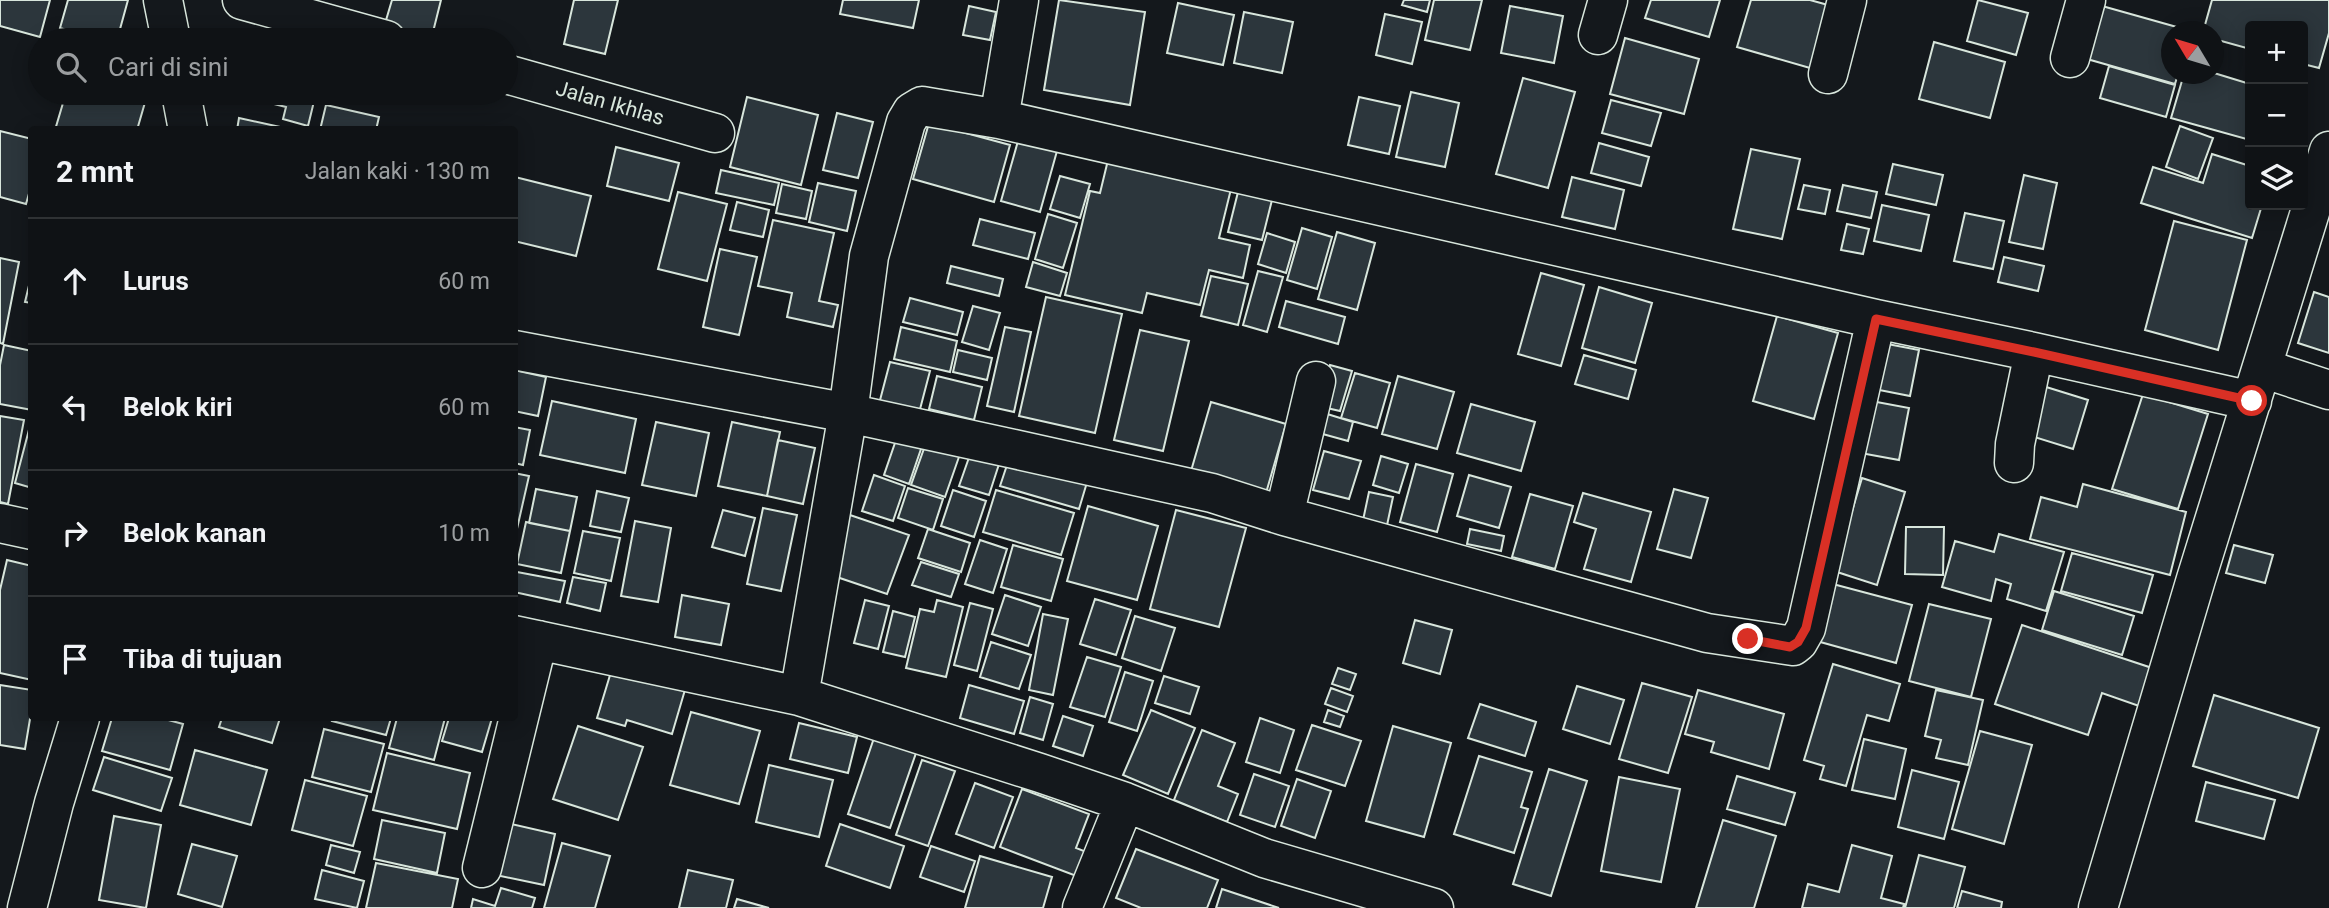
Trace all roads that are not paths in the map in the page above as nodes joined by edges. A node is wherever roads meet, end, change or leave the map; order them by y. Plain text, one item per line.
1 (163, 0) edge
2 (242, 0) edge
3 (1019, 0) edge
4 (1847, 0) edge
5 (2086, 0) edge
6 (169, 28) edge
7 (343, 28) edge
8 (2070, 58) dead end
9 (1828, 74) dead end
10 (518, 77) edge
11 (183, 105) edge
12 (999, 119) junction
13 (187, 126) edge
14 (715, 133) dead end
15 (2329, 151) edge
16 (1876, 319) junction
17 (518, 351) edge
18 (2034, 352) junction
19 (1316, 381) dead end
20 (2257, 384) junction
21 (2329, 390) edge
22 (848, 413) junction
23 (2014, 463) dead end
24 (1283, 516) junction
25 (0, 523) edge
26 (28, 529) edge
27 (526, 637) edge
28 (518, 679) edge
29 (799, 696) junction
30 (79, 721) edge
31 (510, 721) edge
32 (1125, 802) junction
33 (482, 868) dead end
34 (30, 907) edge
35 (1082, 908) edge
36 (1434, 908) edge
37 (2098, 908) edge

1 - 6 street
2 - 7 street
3 - 12 street
4 - 9 street
5 - 8 street
10 - 14 street, Jalan Ikhlas
11 - 13 street
12 - 16 street
12 - 22 street
15 - 20 street
16 - 18 street
16 - 24 street
17 - 22 street
18 - 20 street
18 - 23 street
19 - 24 street
20 - 21 street
20 - 37 street
22 - 24 street
22 - 29 street
25 - 26 street
27 - 28 street
27 - 29 street
29 - 32 street
30 - 34 street
31 - 33 street
32 - 35 street
32 - 36 street

